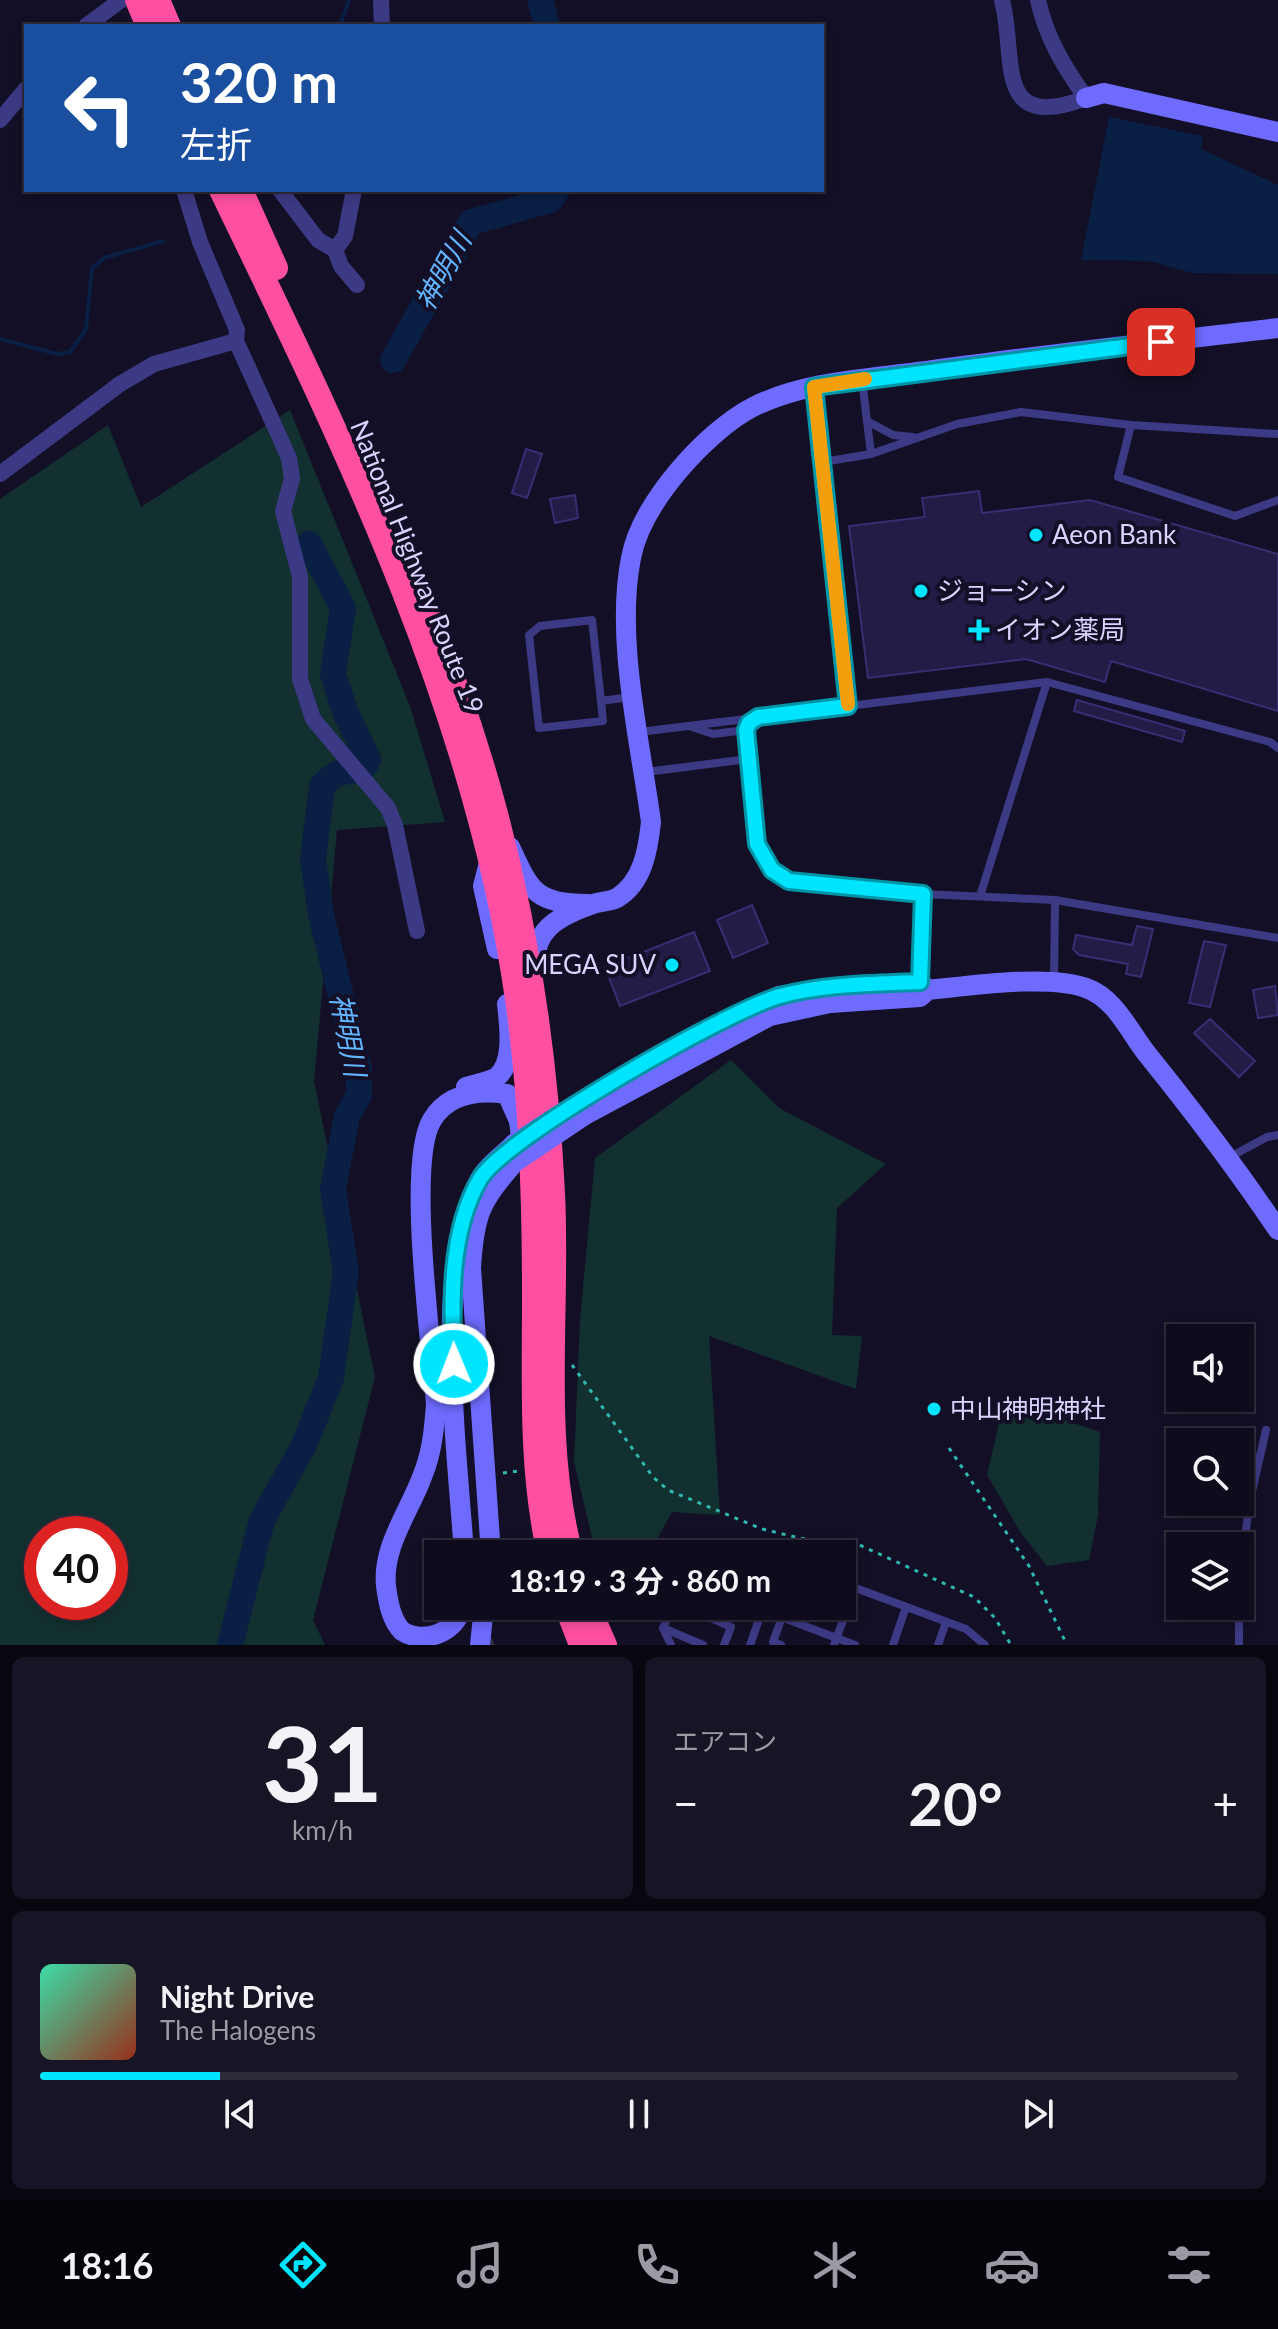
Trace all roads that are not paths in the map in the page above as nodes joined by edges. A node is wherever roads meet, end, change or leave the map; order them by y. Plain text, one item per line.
1 (121, 0) edge
2 (137, 0) edge
3 (158, 0) edge
4 (381, 0) edge
5 (1002, 0) edge
6 (1038, 0) edge
7 (89, 24) edge
8 (147, 24) edge
9 (168, 24) edge
10 (382, 24) edge
11 (24, 91) edge
12 (1086, 98) junction
13 (0, 120) edge
14 (1278, 132) edge
15 (185, 192) edge
16 (222, 192) edge
17 (242, 192) edge
18 (282, 192) edge
19 (354, 192) edge
20 (335, 250) junction
21 (357, 285) dead end
22 (1278, 328) edge
23 (236, 341) junction
24 (862, 380) junction
25 (814, 387) junction
26 (866, 420) junction
27 (1131, 425) junction
28 (1278, 434) edge
29 (914, 437) junction
30 (871, 454) junction
31 (823, 462) junction
32 (0, 474) edge
33 (1278, 500) edge
34 (1047, 682) junction
35 (634, 697) junction
36 (601, 701) junction
37 (848, 706) junction
38 (758, 717) junction
39 (687, 726) junction
40 (746, 730) junction
41 (639, 732) junction
42 (1278, 748) edge
43 (748, 759) junction
44 (645, 773) junction
45 (503, 833) junction
46 (490, 859) junction
47 (923, 894) junction
48 (980, 896) junction
49 (1055, 900) junction
50 (592, 904) junction
51 (417, 931) dead end
52 (1278, 938) edge
53 (1054, 984) junction
54 (924, 986) junction
55 (547, 1105) junction
56 (1278, 1135) edge
57 (514, 1153) junction
58 (1230, 1157) junction
59 (1278, 1230) edge
60 (460, 1237) junction
61 (534, 1372) junction
62 (1266, 1430) dead end
63 (1246, 1532) edge
64 (463, 1540) edge
65 (480, 1540) edge
66 (490, 1540) edge
67 (547, 1540) edge
68 (568, 1540) edge
69 (856, 1588) edge
70 (906, 1607) junction
71 (457, 1620) edge
72 (483, 1620) edge
73 (494, 1620) edge
74 (571, 1620) edge
75 (594, 1620) edge
76 (667, 1620) edge
77 (716, 1620) edge
78 (759, 1620) edge
79 (781, 1620) edge
80 (786, 1620) edge
81 (843, 1620) edge
82 (1239, 1620) edge
83 (946, 1622) junction
84 (663, 1628) junction
85 (835, 1642) edge
86 (401, 1645) edge
87 (480, 1645) edge
88 (493, 1645) edge
89 (581, 1645) edge
90 (605, 1645) edge
91 (671, 1645) edge
92 (703, 1645) edge
93 (724, 1645) edge
94 (750, 1645) edge
95 (781, 1645) edge
96 (855, 1645) edge
97 (893, 1645) edge
98 (938, 1645) edge
99 (985, 1645) edge
100 (1239, 1645) edge

1 - 7 street
2 - 8 highway
3 - 9 highway
4 - 10 street
5 - 12 street
6 - 12 street
11 - 13 street
12 - 14 street
15 - 23 street
16 - 46 highway, National Highway Route 19
17 - 45 highway, National Highway Route 19
18 - 20 street
19 - 20 street
20 - 21 street
22 - 24 street
23 - 32 street
23 - 51 street
24 - 25 street
24 - 26 lane
25 - 31 lane
25 - 35 street
26 - 29 lane
26 - 30 lane
27 - 28 lane
27 - 29 lane
27 - 33 lane
29 - 30 lane
30 - 31 lane
31 - 37 lane
34 - 37 lane
34 - 42 lane
34 - 48 lane
35 - 36 lane
35 - 41 street
36 - 36 lane
37 - 38 lane
38 - 39 lane
38 - 40 lane
39 - 40 lane
39 - 41 lane
40 - 43 lane
41 - 44 street
43 - 44 lane
43 - 47 lane
44 - 50 street
45 - 50 street
45 - 55 highway, National Highway Route 19
46 - 61 highway, National Highway Route 19
46 - 86 street
47 - 48 lane
47 - 54 lane
48 - 49 lane
49 - 52 lane
49 - 53 lane
50 - 55 street
53 - 54 street
53 - 58 street
54 - 57 street, bridge
55 - 68 highway, National Highway Route 19
56 - 58 lane
57 - 60 street
57 - 66 street
58 - 59 street
60 - 64 street
60 - 65 street
61 - 67 highway, National Highway Route 19
61 - 71 street
62 - 63 lane
69 - 70 lane
70 - 83 lane
70 - 97 lane
72 - 87 street
73 - 88 street
74 - 89 highway
75 - 90 highway
76 - 84 lane
77 - 93 lane
78 - 94 lane
79 - 95 lane
80 - 85 lane
81 - 85 lane
82 - 100 lane
83 - 98 lane
83 - 99 lane
84 - 91 lane
84 - 92 lane
85 - 96 lane

